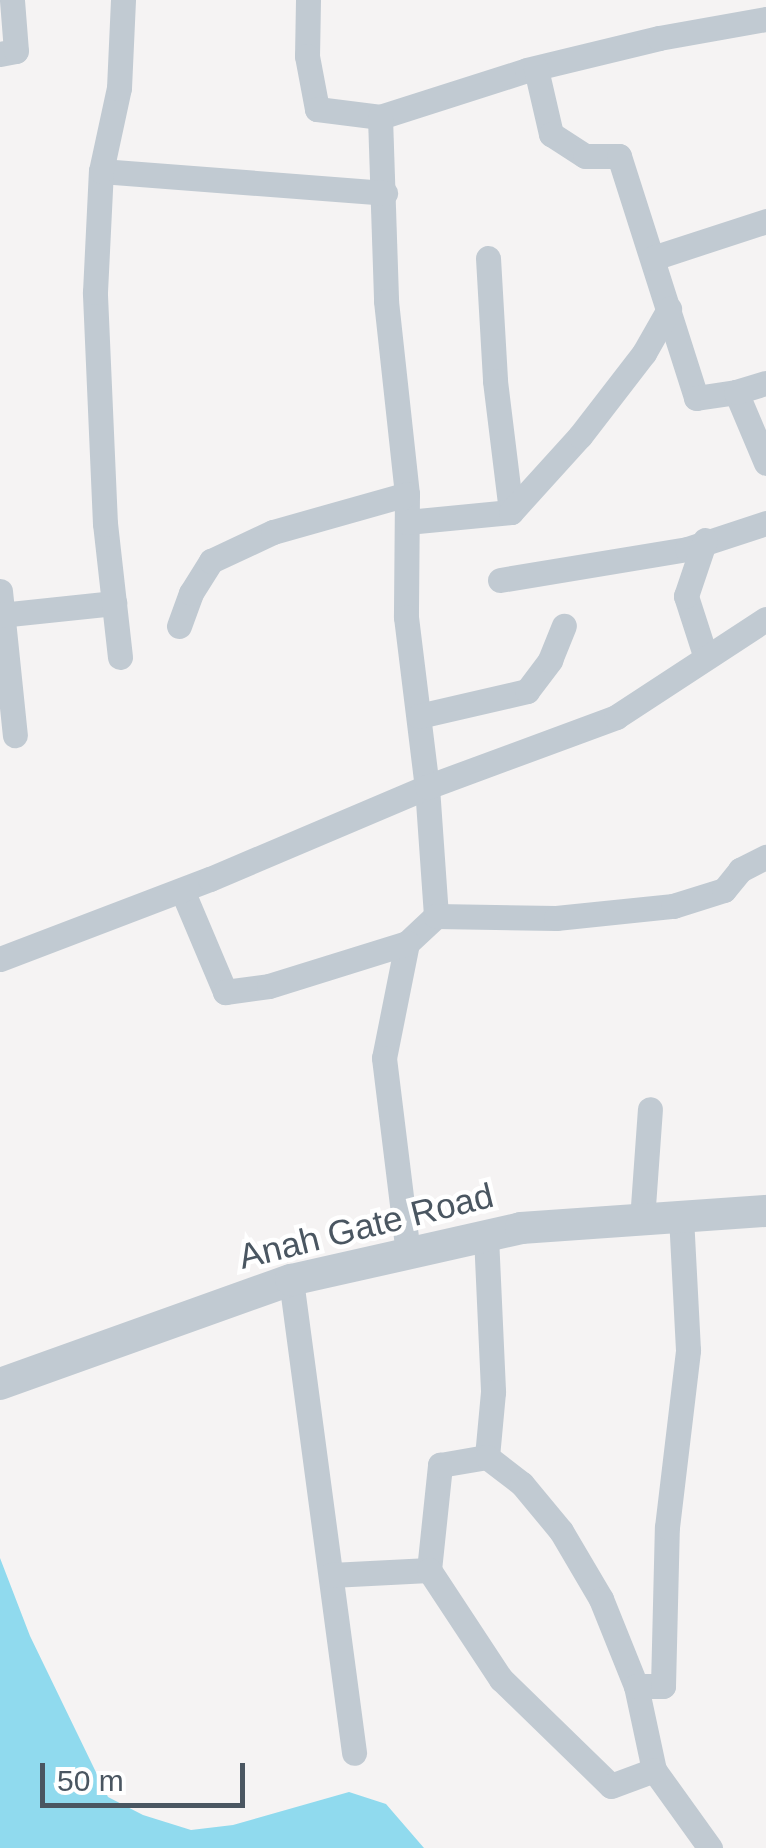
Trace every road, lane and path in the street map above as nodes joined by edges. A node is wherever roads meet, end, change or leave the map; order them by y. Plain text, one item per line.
1 (12, 0) edge
2 (123, 0) edge
3 (308, 0) edge
4 (766, 19) edge
5 (0, 54) edge
6 (536, 68) junction
7 (380, 117) junction
8 (101, 171) junction
9 (385, 193) junction
10 (766, 221) edge
11 (488, 258) dead end
12 (653, 258) junction
13 (670, 309) junction
14 (766, 383) edge
15 (736, 392) junction
16 (766, 463) edge
17 (407, 494) junction
18 (511, 512) junction
19 (407, 522) junction
20 (766, 523) edge
21 (705, 540) junction
22 (500, 580) dead end
23 (114, 603) junction
24 (1, 607) edge
25 (766, 619) edge
26 (179, 626) dead end
27 (564, 626) dead end
28 (705, 655) junction
29 (120, 657) dead end
30 (418, 716) junction
31 (15, 736) dead end
32 (428, 787) junction
33 (766, 857) edge
34 (182, 890) junction
35 (436, 916) junction
36 (408, 943) junction
37 (0, 959) edge
38 (650, 1109) dead end
39 (766, 1211) edge
40 (682, 1217) junction
41 (642, 1220) junction
42 (486, 1236) junction
43 (408, 1254) junction
44 (291, 1280) junction
45 (0, 1384) edge
46 (487, 1457) junction
47 (430, 1570) junction
48 (331, 1575) junction
49 (636, 1686) junction
50 (354, 1753) dead end
51 (654, 1770) junction
52 (710, 1848) edge

1 - 5 street
2 - 8 street
3 - 7 street
4 - 6 street
6 - 7 street
6 - 12 street
7 - 9 street
8 - 9 street
8 - 23 street
9 - 17 street
10 - 12 street
11 - 18 street
12 - 13 street
13 - 15 street
13 - 18 street
14 - 15 street
15 - 16 street
17 - 19 street
17 - 26 street
18 - 19 street
19 - 30 street
20 - 21 street
21 - 22 street
21 - 28 street
23 - 24 street
23 - 29 street
24 - 31 street
25 - 28 street
27 - 30 street
28 - 32 street
30 - 32 street
32 - 34 street
32 - 35 street
33 - 35 street
34 - 36 street
34 - 37 street
35 - 36 street
36 - 43 street
38 - 41 street
39 - 40 street, Anah Gate Road
40 - 41 street, Anah Gate Road
40 - 49 street
41 - 42 street, Anah Gate Road
42 - 43 street, Anah Gate Road
42 - 46 street
43 - 44 street, Anah Gate Road
44 - 45 street, Anah Gate Road
44 - 48 street
46 - 47 street
46 - 49 street
47 - 48 street
47 - 51 street
48 - 50 street
49 - 51 street
51 - 52 street

